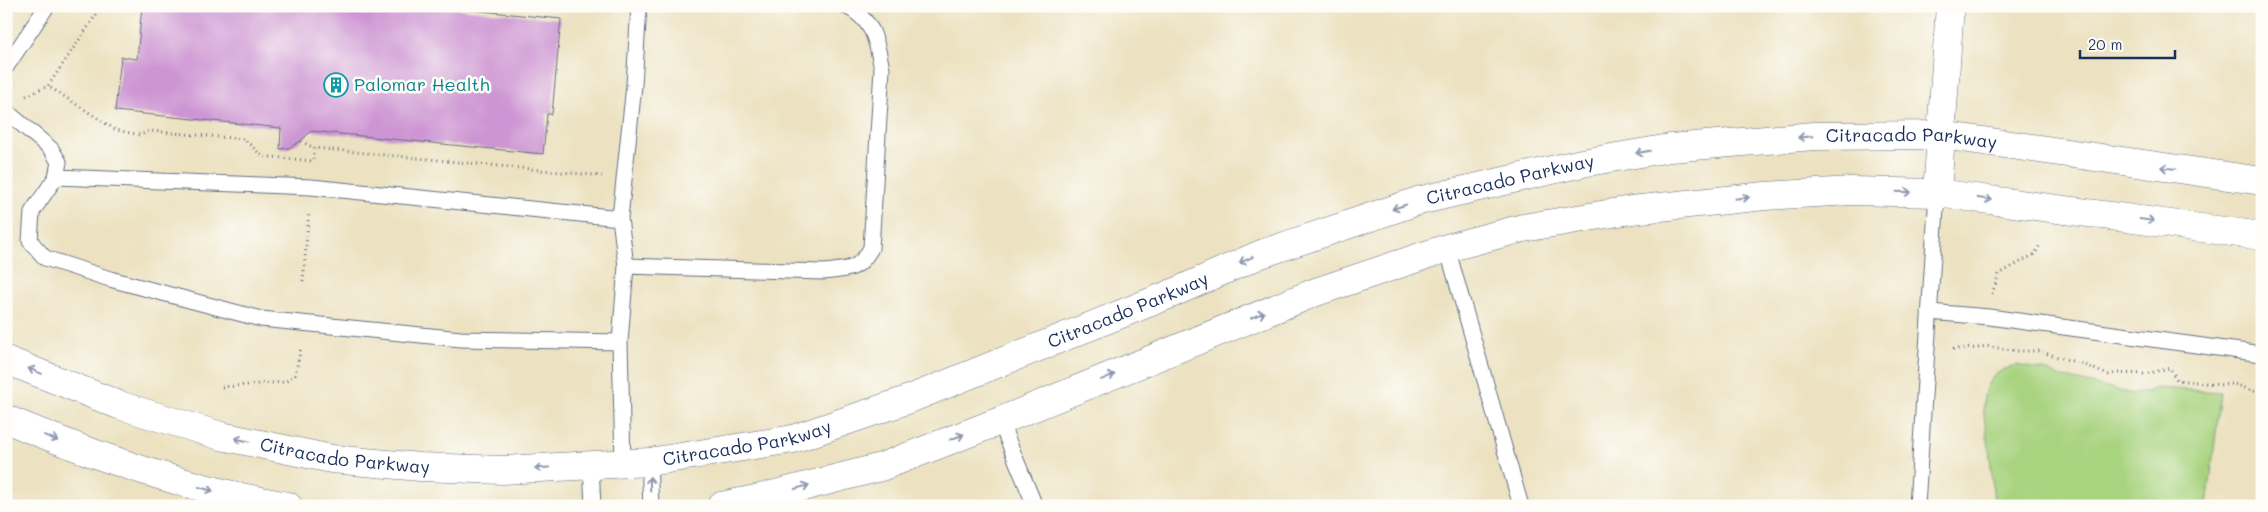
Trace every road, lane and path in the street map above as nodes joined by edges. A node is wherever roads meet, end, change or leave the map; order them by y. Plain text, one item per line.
1 (47, 6) edge
2 (102, 6) edge
3 (639, 6) edge
4 (846, 6) edge
5 (1950, 6) edge
6 (6, 67) edge
7 (48, 86) junction
8 (23, 97) dead end
9 (6, 111) edge
10 (1941, 135) junction
11 (301, 141) dead end
12 (314, 148) junction
13 (602, 176) dead end
14 (56, 177) junction
15 (2262, 181) edge
16 (1937, 193) junction
17 (308, 212) dead end
18 (620, 218) junction
19 (2262, 236) edge
20 (2041, 243) dead end
21 (1447, 248) junction
22 (626, 266) junction
23 (303, 281) dead end
24 (1929, 312) junction
25 (1989, 317) junction
26 (620, 342) junction
27 (1986, 346) junction
28 (300, 348) dead end
29 (1953, 349) dead end
30 (2262, 354) edge
31 (6, 360) edge
32 (222, 387) dead end
33 (2262, 394) edge
34 (6, 419) edge
35 (1000, 421) junction
36 (636, 463) junction
37 (591, 465) junction
38 (288, 506) edge
39 (594, 506) edge
40 (651, 506) edge
41 (721, 506) edge
42 (1035, 506) edge
43 (1520, 506) edge
44 (1917, 506) edge

1 - 6 lane
2 - 7 path
3 - 18 lane
4 - 22 lane
5 - 10 main road
7 - 8 path
7 - 12 path
9 - 14 lane
15 -> 10 main road, Citracado Parkway
10 - 16 main road
10 -> 36 main road, Citracado Parkway
11 - 12 path
12 - 13 path
14 - 18 lane
14 - 26 lane
16 -> 19 main road
21 -> 16 main road
16 - 24 lane
17 - 23 path
18 - 22 lane
20 - 25 path
35 -> 21 main road
21 - 43 lane
22 - 26 lane
24 - 25 lane
24 - 44 lane
25 - 27 path
25 - 30 lane
26 - 36 lane
27 - 29 path
27 - 33 path
28 - 32 path
37 -> 31 main road, Citracado Parkway
34 -> 38 main road
41 -> 35 main road
35 - 42 lane
36 - 37 main road, Citracado Parkway
40 -> 36 lane
37 - 39 lane

